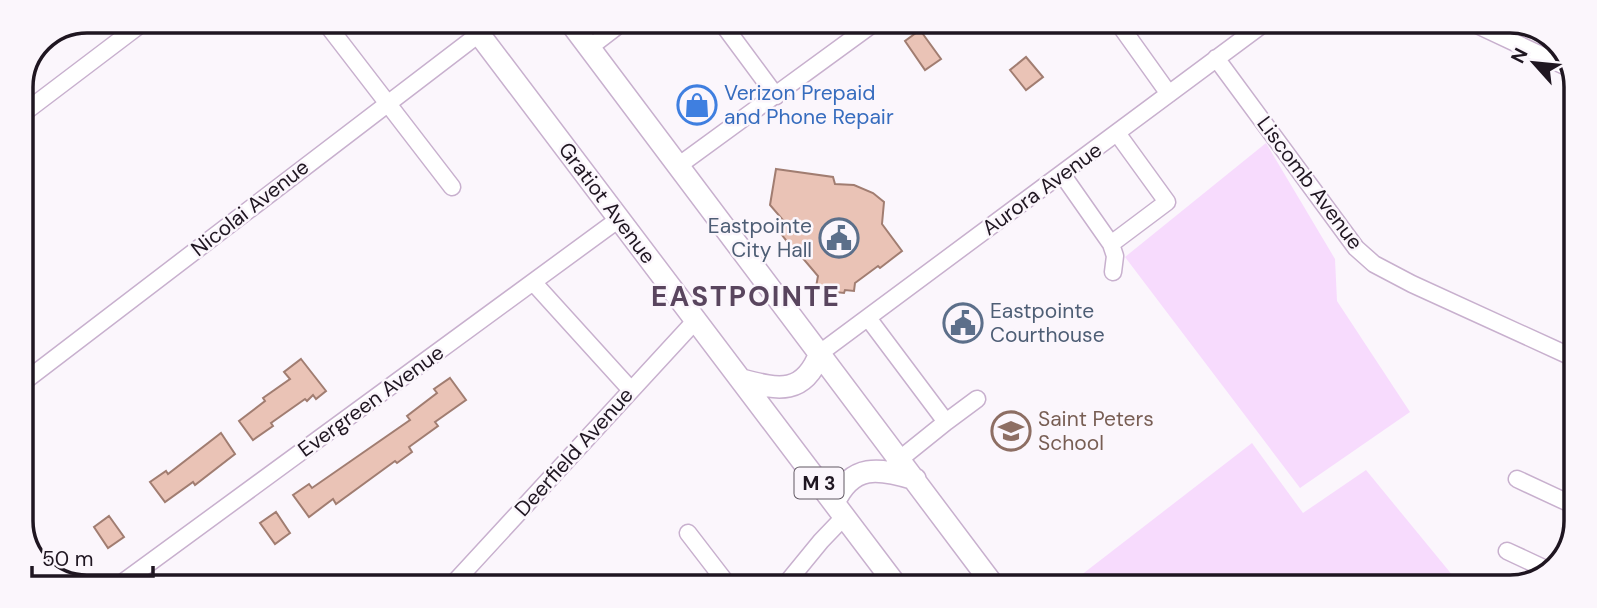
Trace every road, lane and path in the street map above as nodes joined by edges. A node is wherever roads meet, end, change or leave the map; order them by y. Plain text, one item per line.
1 (129, 33) edge
2 (333, 33) edge
3 (468, 33) edge
4 (478, 33) edge
5 (580, 33) edge
6 (610, 33) edge
7 (729, 33) edge
8 (861, 33) edge
9 (1125, 33) edge
10 (1251, 33) edge
11 (1496, 33) edge
12 (589, 48) junction
13 (1216, 58) junction
14 (1558, 63) edge
15 (1168, 94) junction
16 (776, 96) junction
17 (386, 103) junction
18 (33, 106) edge
19 (1117, 133) junction
20 (678, 166) junction
21 (1062, 174) junction
22 (452, 187) dead end
23 (620, 219) junction
24 (1111, 244) junction
25 (1113, 272) dead end
26 (533, 282) junction
27 (868, 318) junction
28 (696, 320) junction
29 (821, 353) junction
30 (1564, 353) edge
31 (33, 375) edge
32 (742, 380) junction
33 (631, 390) junction
34 (978, 399) dead end
35 (946, 422) junction
36 (900, 459) junction
37 (915, 479) junction
38 (1517, 479) dead end
39 (1564, 501) edge
40 (839, 510) junction
41 (688, 533) dead end
42 (1507, 551) dead end
43 (1540, 566) edge
44 (133, 575) edge
45 (461, 575) edge
46 (720, 575) edge
47 (793, 575) edge
48 (888, 575) edge
49 (986, 575) edge

1 - 18 street
2 - 17 street
3 - 17 street, Nicolai Avenue
4 - 23 main road, Gratiot Avenue / M 3
5 - 12 main road
6 - 12 street
7 - 16 street
8 - 16 street
9 - 15 street
10 - 13 street, Aurora Avenue
11 - 14 street
12 - 20 main road
13 - 15 street, Aurora Avenue
13 - 30 street, Liscomb Avenue
15 - 19 street, Aurora Avenue
16 - 20 street
17 - 22 street
17 - 31 street, Nicolai Avenue
19 - 21 street, Aurora Avenue
19 - 24 street
20 - 29 main road
21 - 24 street
21 - 27 street, Aurora Avenue
23 - 26 street, Evergreen Avenue
23 - 28 main road, Gratiot Avenue / M 3
24 - 25 street
26 - 33 street
26 - 44 street, Evergreen Avenue
27 - 29 street, Aurora Avenue
27 - 35 street
28 - 32 main road, Gratiot Avenue / M 3
28 - 33 street, Deerfield Avenue
29 - 32 main road
29 - 36 main road
32 - 40 main road, Gratiot Avenue / M 3
33 - 45 street, Deerfield Avenue
34 - 35 street
35 - 36 street
36 - 37 main road
37 - 40 main road
37 - 49 main road
38 - 39 street
40 - 47 street
40 - 48 main road, Gratiot Avenue / M 3
41 - 46 street
42 - 43 street

